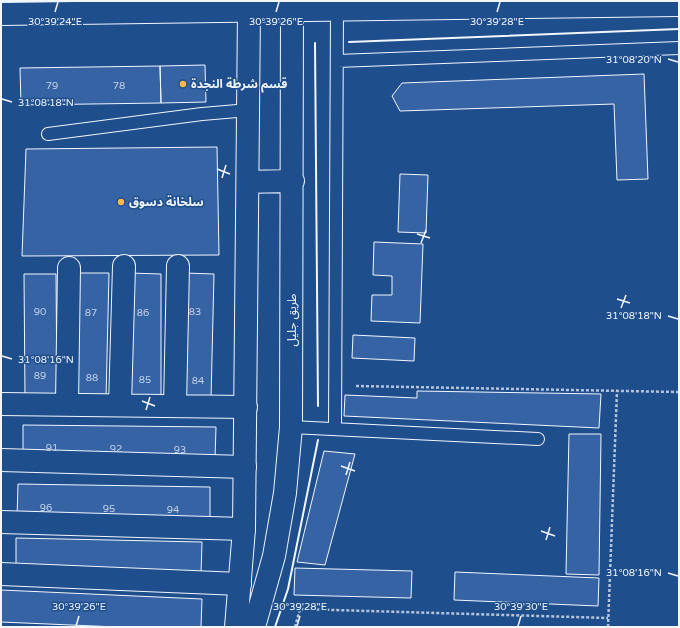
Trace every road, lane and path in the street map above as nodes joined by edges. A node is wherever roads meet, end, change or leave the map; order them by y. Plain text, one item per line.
1 (597, 3) edge
2 (672, 4) edge
3 (337, 9) junction
4 (249, 10) junction
5 (292, 10) junction
6 (1, 14) edge
7 (679, 48) edge
8 (337, 61) junction
9 (248, 110) junction
10 (48, 134) dead end
11 (293, 181) junction
12 (248, 182) junction
13 (124, 266) dead end
14 (178, 266) dead end
15 (69, 268) dead end
16 (335, 386) junction
17 (617, 391) junction
18 (679, 392) edge
19 (1, 404) edge
20 (67, 404) junction
21 (120, 405) junction
22 (175, 406) junction
23 (246, 407) junction
24 (291, 427) junction
25 (335, 429) junction
26 (538, 439) dead end
27 (1, 460) edge
28 (246, 466) junction
29 (1, 522) edge
30 (244, 529) junction
31 (1, 574) edge
32 (240, 584) junction
33 (608, 618) junction
34 (236, 627) edge
35 (254, 627) edge
36 (295, 627) edge
37 (608, 627) edge

1 - 2 main road
1 - 3 main road
3 - 5 main road
3 - 8 lane
4 - 5 main road
4 - 6 main road
4 - 9 main road
5 - 11 main road, طريق جليل
7 - 8 lane
8 - 16 lane
9 - 10 lane
9 - 12 main road
11 - 12 main road
11 - 24 main road, طريق جليل
12 - 23 main road
13 - 21 main road
14 - 22 main road
15 - 20 main road
16 - 17 path
16 - 25 lane
17 - 18 path
17 - 33 path
19 - 20 main road
20 - 21 main road
21 - 22 main road
22 - 23 main road
23 - 28 main road
24 - 25 lane
24 - 35 main road, طريق جليل
25 - 26 lane
27 - 28 main road
28 - 30 main road
29 - 30 main road
30 - 32 main road
31 - 32 main road
32 - 34 main road
33 - 36 path
33 - 37 path

